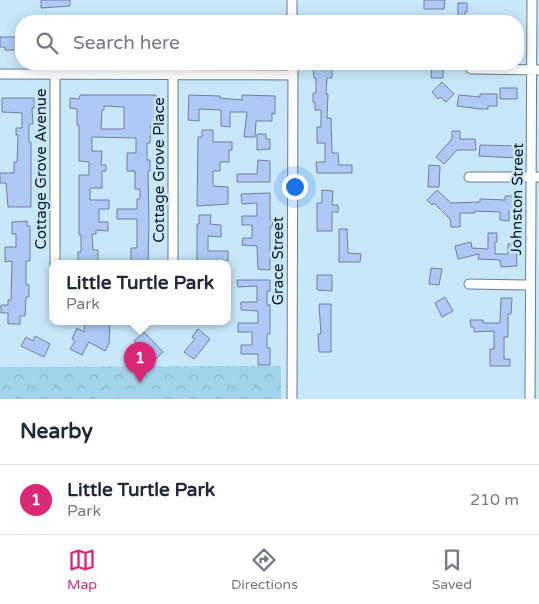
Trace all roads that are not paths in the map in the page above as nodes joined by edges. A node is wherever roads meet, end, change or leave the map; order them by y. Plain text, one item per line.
1 (292, 0) edge
2 (532, 0) edge
3 (292, 15) edge
4 (293, 70) edge
5 (535, 70) edge
6 (0, 74) edge
7 (55, 74) junction
8 (173, 75) junction
9 (293, 75) junction
10 (469, 177) dead end
11 (535, 177) edge
12 (54, 260) edge
13 (173, 260) edge
14 (469, 284) dead end
15 (530, 285) junction
16 (292, 399) edge
17 (530, 399) edge

1 - 3 street
2 - 5 street, Johnston Street
4 - 9 street, Grace Street
5 - 11 street, Johnston Street
6 - 7 street
7 - 8 street
7 - 12 street, Cottage Grove Avenue
8 - 9 street
8 - 13 street, Cottage Grove Place
9 - 16 street, Grace Street
10 - 11 street
11 - 15 street, Johnston Street
14 - 15 street
15 - 17 street, Johnston Street

